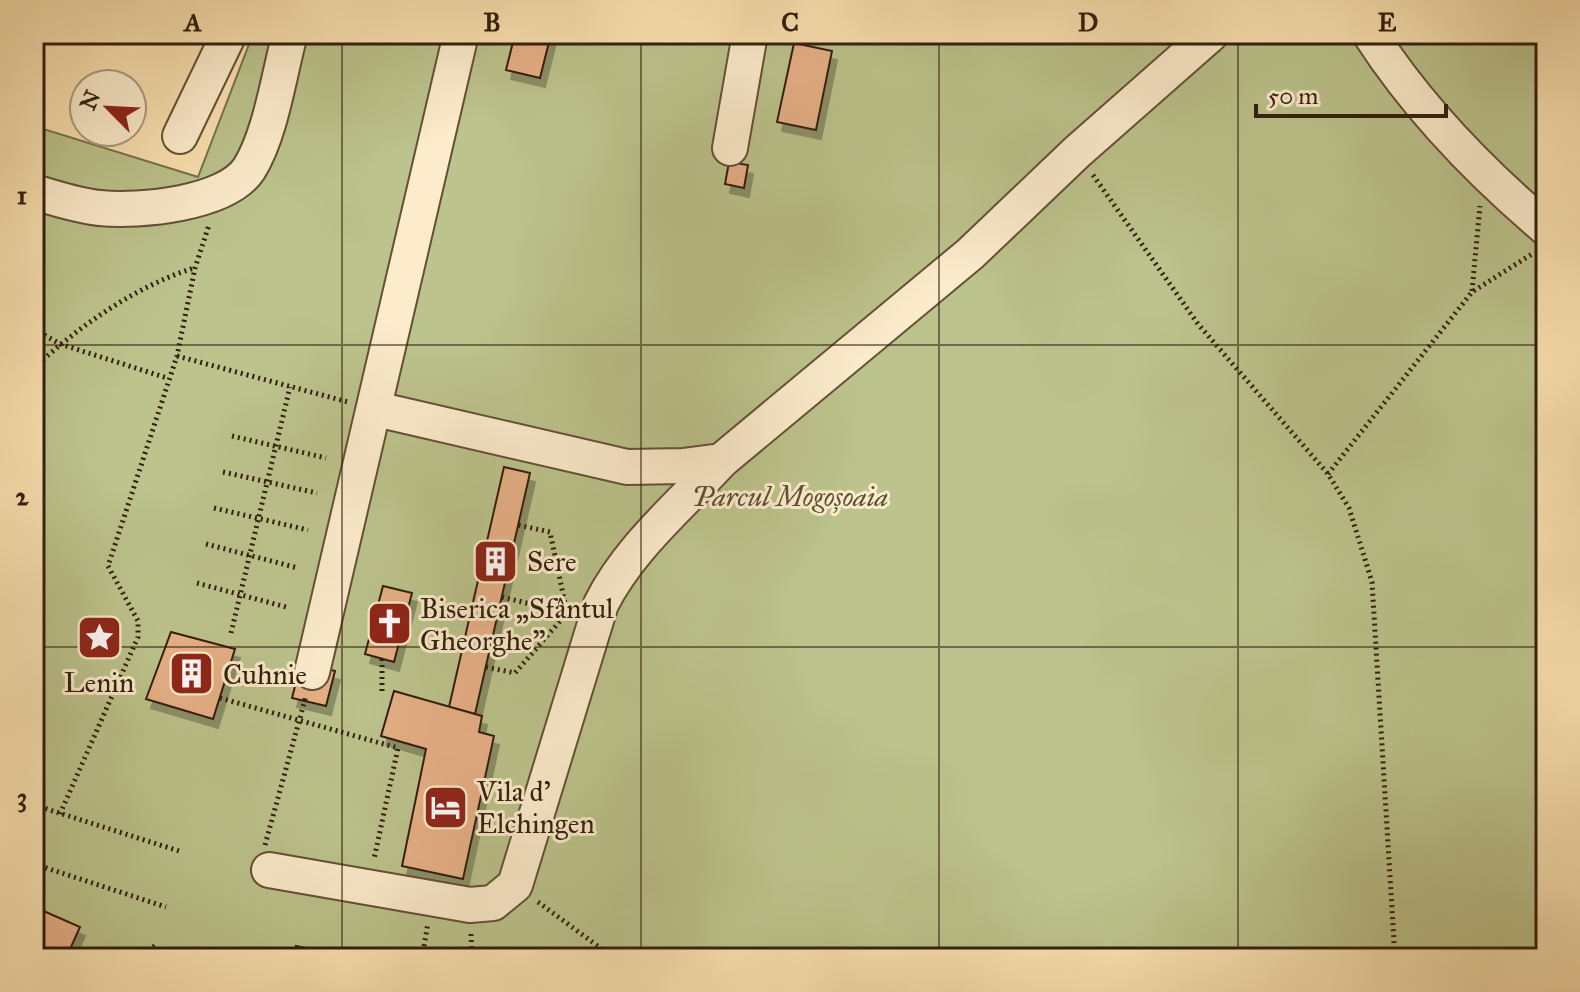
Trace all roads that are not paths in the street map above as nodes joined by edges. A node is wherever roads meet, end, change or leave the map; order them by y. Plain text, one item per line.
1 (229, 34) edge
2 (290, 34) edge
3 (461, 34) edge
4 (750, 34) edge
5 (1211, 34) edge
6 (1370, 34) edge
7 (180, 136) dead end
8 (730, 148) dead end
9 (34, 192) edge
10 (1541, 240) edge
11 (376, 409) junction
12 (721, 461) junction
13 (312, 672) road end
14 (266, 862) road end

1 - 7 street
2 - 9 street
3 - 11 street
4 - 8 street
5 - 12 street
6 - 10 street
11 - 12 street
11 - 13 street
12 - 14 street

